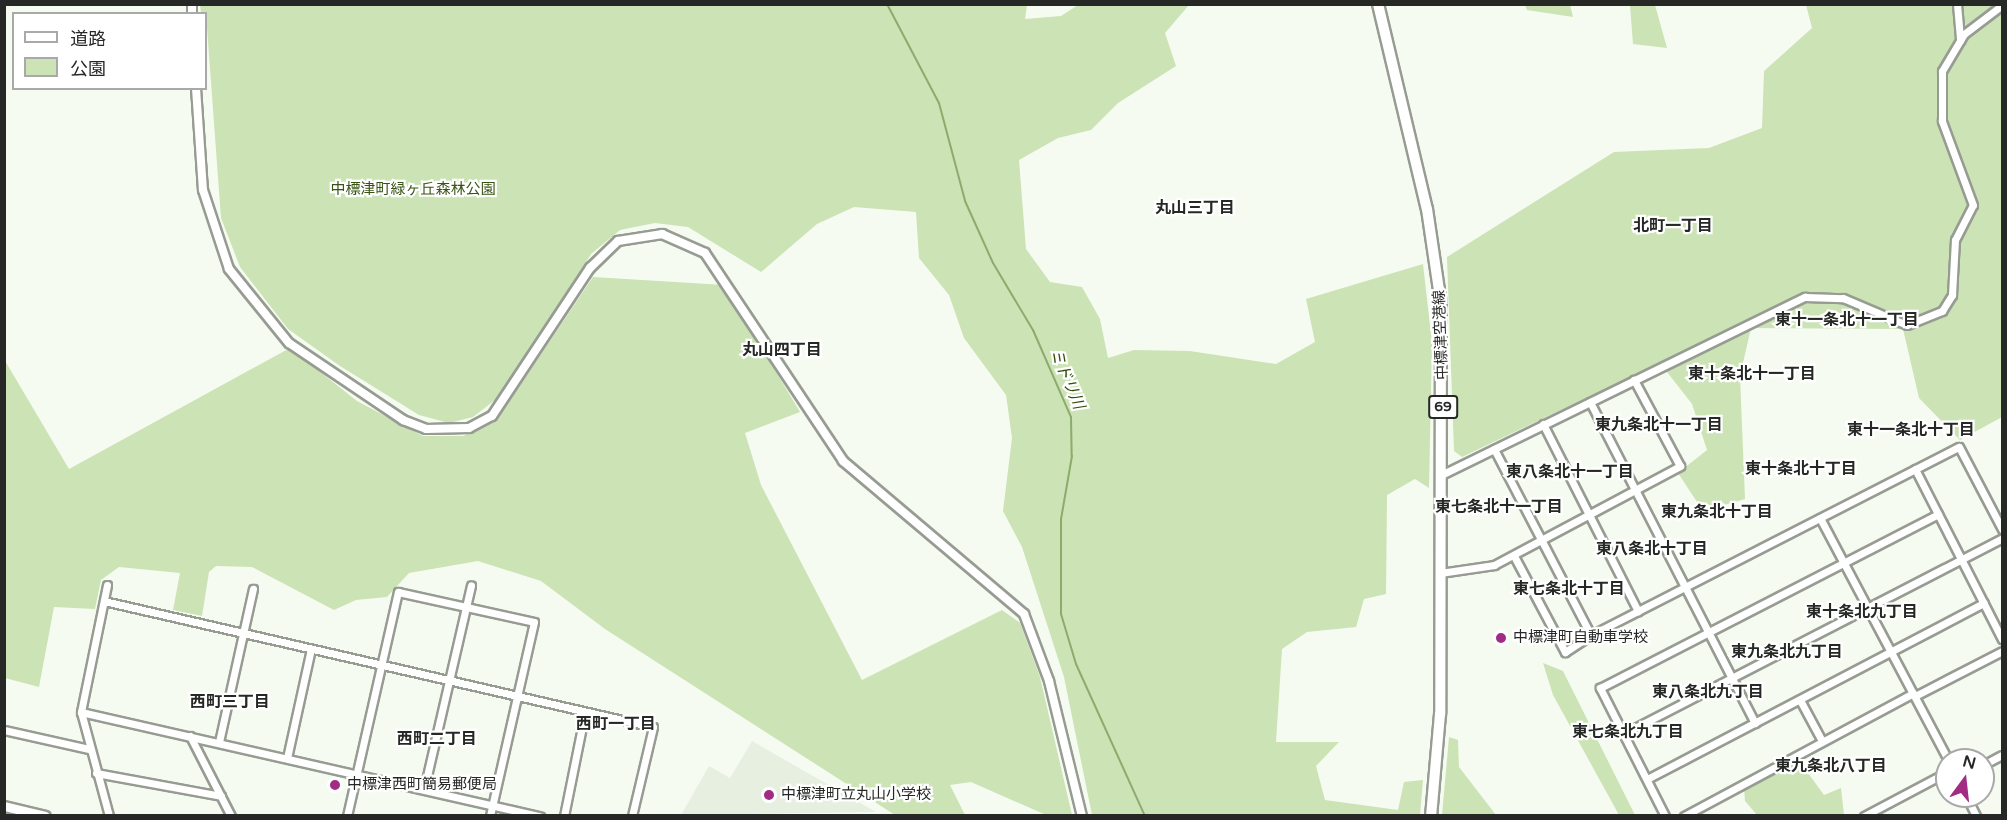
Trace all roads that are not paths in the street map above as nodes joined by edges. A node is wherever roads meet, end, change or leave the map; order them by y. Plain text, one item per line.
1 (1378, 4) edge
2 (1957, 4) edge
3 (2002, 5) edge
4 (1960, 40) junction
5 (196, 90) edge
6 (1634, 380) junction
7 (1590, 402) junction
8 (1543, 424) junction
9 (1494, 449) junction
10 (1915, 469) junction
11 (1443, 474) junction
12 (1635, 490) junction
13 (1590, 514) junction
14 (1938, 514) junction
15 (1820, 518) junction
16 (2002, 529) edge
17 (2002, 538) edge
18 (1542, 540) junction
19 (1514, 556) junction
20 (1961, 559) junction
21 (1844, 563) junction
22 (1440, 573) junction
23 (107, 585) dead end
24 (471, 585) dead end
25 (1684, 587) junction
26 (253, 589) dead end
27 (104, 601) junction
28 (1984, 603) junction
29 (466, 607) junction
30 (1868, 607) junction
31 (1638, 611) junction
32 (1708, 633) junction
33 (243, 634) junction
34 (1591, 635) junction
35 (2002, 639) edge
36 (311, 649) junction
37 (1891, 651) junction
38 (2002, 651) edge
39 (381, 665) junction
40 (1731, 678) junction
41 (449, 681) junction
42 (1914, 694) junction
43 (516, 696) junction
44 (1800, 700) junction
45 (81, 712) junction
46 (585, 712) junction
47 (1755, 723) junction
48 (4, 730) edge
49 (1623, 734) junction
50 (190, 736) junction
51 (1822, 741) junction
52 (219, 742) junction
53 (1942, 748) edge
54 (89, 749) junction
55 (287, 758) junction
56 (96, 773) junction
57 (357, 774) junction
58 (1935, 778) edge
59 (1647, 779) junction
60 (424, 789) junction
61 (221, 795) junction
62 (492, 804) junction
63 (4, 806) edge
64 (45, 816) edge
65 (109, 816) edge
66 (231, 816) edge
67 (348, 816) edge
68 (490, 816) edge
69 (540, 816) edge
70 (564, 816) edge
71 (632, 816) edge
72 (1082, 816) edge
73 (1431, 816) edge
74 (1665, 816) edge
75 (1684, 816) edge
76 (1863, 816) edge

1 - 11 main road, 中標津空港線 / 69
2 - 4 street
3 - 4 street
4 - 6 street
5 - 72 street
6 - 7 street
6 - 12 street
7 - 8 street
7 - 12 street
8 - 9 street
8 - 13 street
9 - 11 street
9 - 18 street
10 - 14 street
10 - 15 street
10 - 16 street
11 - 22 main road, 中標津空港線 / 69
12 - 13 street
12 - 25 street
13 - 18 street
13 - 31 street
14 - 20 street
14 - 21 street
15 - 21 street
15 - 25 street
17 - 20 street
18 - 19 street
18 - 34 street
19 - 22 street
19 - 34 street
20 - 28 street
20 - 30 street
21 - 30 street
21 - 32 street
22 - 73 main road, 中標津空港線 / 69
23 - 27 street
24 - 29 street
25 - 31 street
25 - 32 street
26 - 33 street
27 - 33 street
27 - 45 street
28 - 35 street
28 - 37 street
29 - 39 street
29 - 41 street
29 - 43 street
30 - 37 street
30 - 40 street
31 - 34 street
32 - 40 street
32 - 49 street
33 - 36 street
33 - 52 street
36 - 39 street
36 - 55 street
37 - 42 street
37 - 44 street
38 - 42 street
39 - 41 street
39 - 57 street
40 - 47 street
40 - 49 street
41 - 43 street
41 - 60 street
42 - 51 street
42 - 53 street
43 - 46 street
43 - 62 street
44 - 47 street
44 - 51 street
45 - 50 street
45 - 54 street
46 - 70 street
46 - 71 street
47 - 59 street
48 - 54 street
49 - 59 street
50 - 52 street
50 - 61 street
51 - 75 street
52 - 55 street
54 - 56 street
55 - 57 street
56 - 61 street
56 - 65 street
57 - 60 street
57 - 67 street
58 - 76 street
59 - 74 street
60 - 62 street
61 - 66 street
62 - 68 street
62 - 69 street
63 - 64 main road

